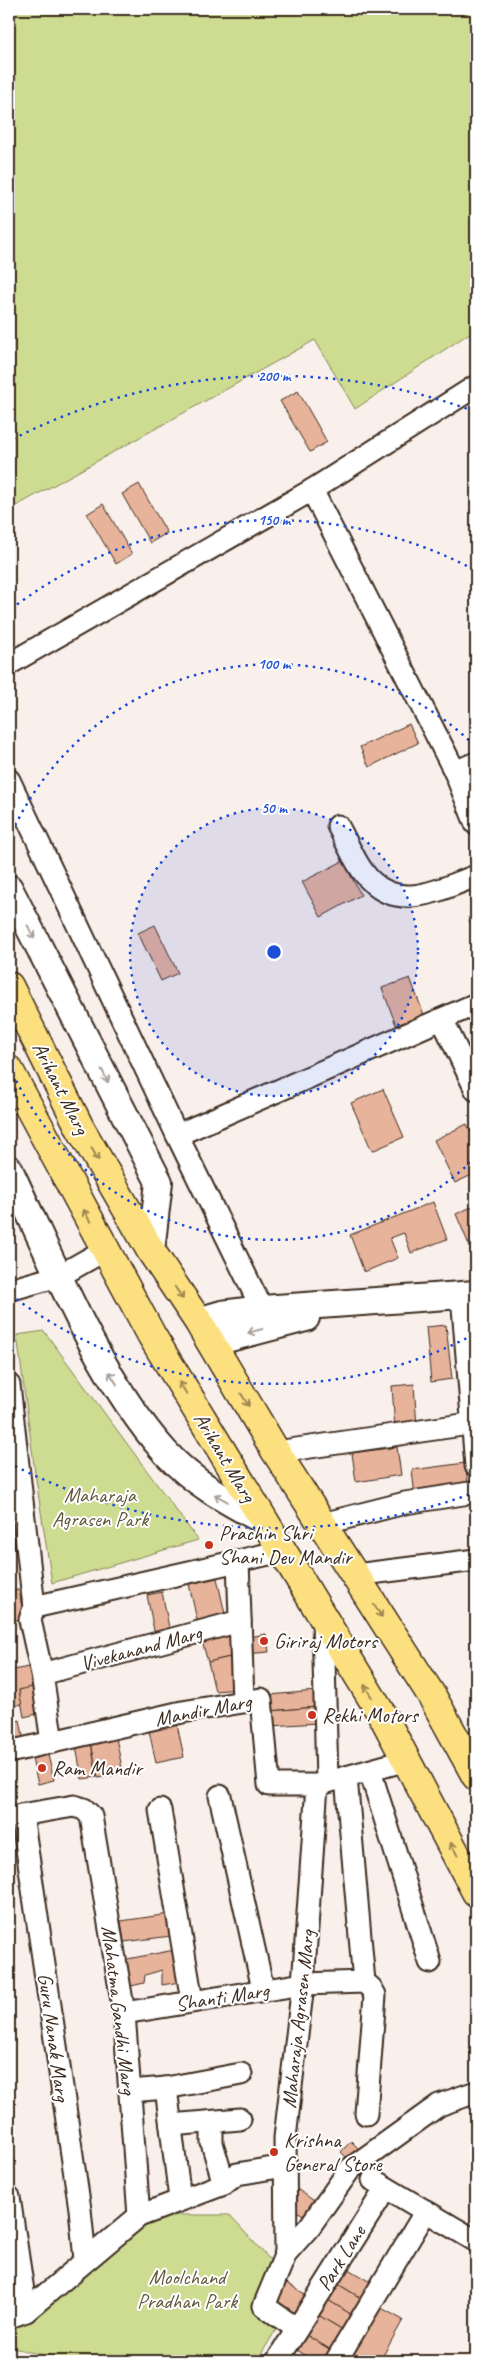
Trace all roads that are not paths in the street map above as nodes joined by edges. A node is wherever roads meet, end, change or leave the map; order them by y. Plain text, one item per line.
1 (476, 386) edge
2 (312, 490) junction
3 (9, 664) edge
4 (476, 763) edge
5 (455, 772) junction
6 (9, 780) edge
7 (476, 824) edge
8 (338, 826) dead end
9 (476, 876) edge
10 (9, 888) edge
11 (9, 986) edge
12 (476, 1004) edge
13 (442, 1019) junction
14 (9, 1070) edge
15 (476, 1090) edge
16 (177, 1135) junction
17 (9, 1170) edge
18 (106, 1250) junction
19 (151, 1251) junction
20 (60, 1276) junction
21 (9, 1290) edge
22 (469, 1299) edge
23 (262, 1309) junction
24 (204, 1332) junction
25 (9, 1385) edge
26 (475, 1423) edge
27 (276, 1452) junction
28 (476, 1466) edge
29 (476, 1492) edge
30 (264, 1521) junction
31 (322, 1524) junction
32 (282, 1551) junction
33 (476, 1560) edge
34 (238, 1561) junction
35 (355, 1576) junction
36 (34, 1607) junction
37 (323, 1618) junction
38 (240, 1621) junction
39 (42, 1674) junction
40 (243, 1701) junction
41 (52, 1742) junction
42 (9, 1752) edge
43 (407, 1760) junction
44 (370, 1771) junction
45 (476, 1776) edge
46 (330, 1781) junction
47 (220, 1796) dead end
48 (160, 1810) dead end
49 (15, 1816) edge
50 (476, 1892) edge
51 (430, 1962) dead end
52 (364, 1982) junction
53 (303, 1984) junction
54 (263, 1989) junction
55 (192, 2002) junction
56 (124, 2013) junction
57 (241, 2074) dead end
58 (166, 2088) junction
59 (130, 2091) junction
60 (476, 2092) edge
61 (366, 2114) dead end
62 (240, 2119) dead end
63 (212, 2122) junction
64 (171, 2125) junction
65 (285, 2166) junction
66 (224, 2184) junction
67 (9, 2196) edge
68 (180, 2199) junction
69 (426, 2211) junction
70 (140, 2216) junction
71 (476, 2241) edge
72 (286, 2254) junction
73 (85, 2260) junction
74 (17, 2314) edge
75 (297, 2329) junction
76 (278, 2361) edge
77 (336, 2361) edge

1 - 2 street
2 - 3 street
2 - 5 street
4 - 5 street
5 - 7 street
6 - 16 street
8 - 9 street
10 -> 19 street
11 -> 19 main road, Arihant Marg
12 - 13 street
13 - 15 street
13 - 16 street
18 -> 14 main road, Arihant Marg
16 - 23 street
17 - 20 street
18 - 20 street
30 -> 18 main road, Arihant Marg
19 -> 24 main road, Arihant Marg
20 - 21 street
30 -> 20 street
22 - 23 street
22 -> 24 street
22 - 26 street
23 - 24 street
24 -> 27 main road, Arihant Marg
25 - 36 street
26 - 27 street
26 - 28 street
27 - 31 main road, Arihant Marg
29 - 31 street
30 - 32 main road, Arihant Marg
31 - 35 main road, Arihant Marg
32 - 34 street
32 - 37 main road, Arihant Marg
33 - 35 street
34 - 36 street
34 - 38 street
35 -> 45 main road, Arihant Marg
36 - 39 street
43 -> 37 main road, Arihant Marg
37 - 46 street
38 - 39 street, Vivekanand Marg
38 - 40 street
39 - 41 street
40 - 41 street, Mandir Marg
40 - 46 street, Mandir Marg
41 - 42 street, Mandir Marg
43 - 44 street, Mandir Marg
50 -> 43 main road, Arihant Marg
44 - 46 street, Mandir Marg
44 - 51 street
46 - 52 street
46 - 53 street, Maharaja Agrasen Marg
47 - 54 street
48 - 55 street
49 - 56 street, Mahatma Gandhi Marg
49 - 73 street, Guru Nanak Marg
52 - 53 street, Shanti Marg
52 - 61 street
53 - 54 street, Shanti Marg
53 - 65 street, Maharaja Agrasen Marg
54 - 55 street, Shanti Marg
55 - 56 street, Shanti Marg
56 - 59 street, Mahatma Gandhi Marg
57 - 58 street
58 - 59 street
58 - 64 street
59 - 70 street, Mahatma Gandhi Marg
60 - 72 street
62 - 63 street
63 - 64 street
63 - 66 street
64 - 68 street
65 - 66 street
65 - 72 street, Maharaja Agrasen Marg
66 - 68 street
67 - 74 street
68 - 70 street
69 - 71 street
69 - 75 street, Park Lane
69 - 77 street
70 - 73 street
72 - 75 street
73 - 74 street
75 - 76 street, Park Lane

